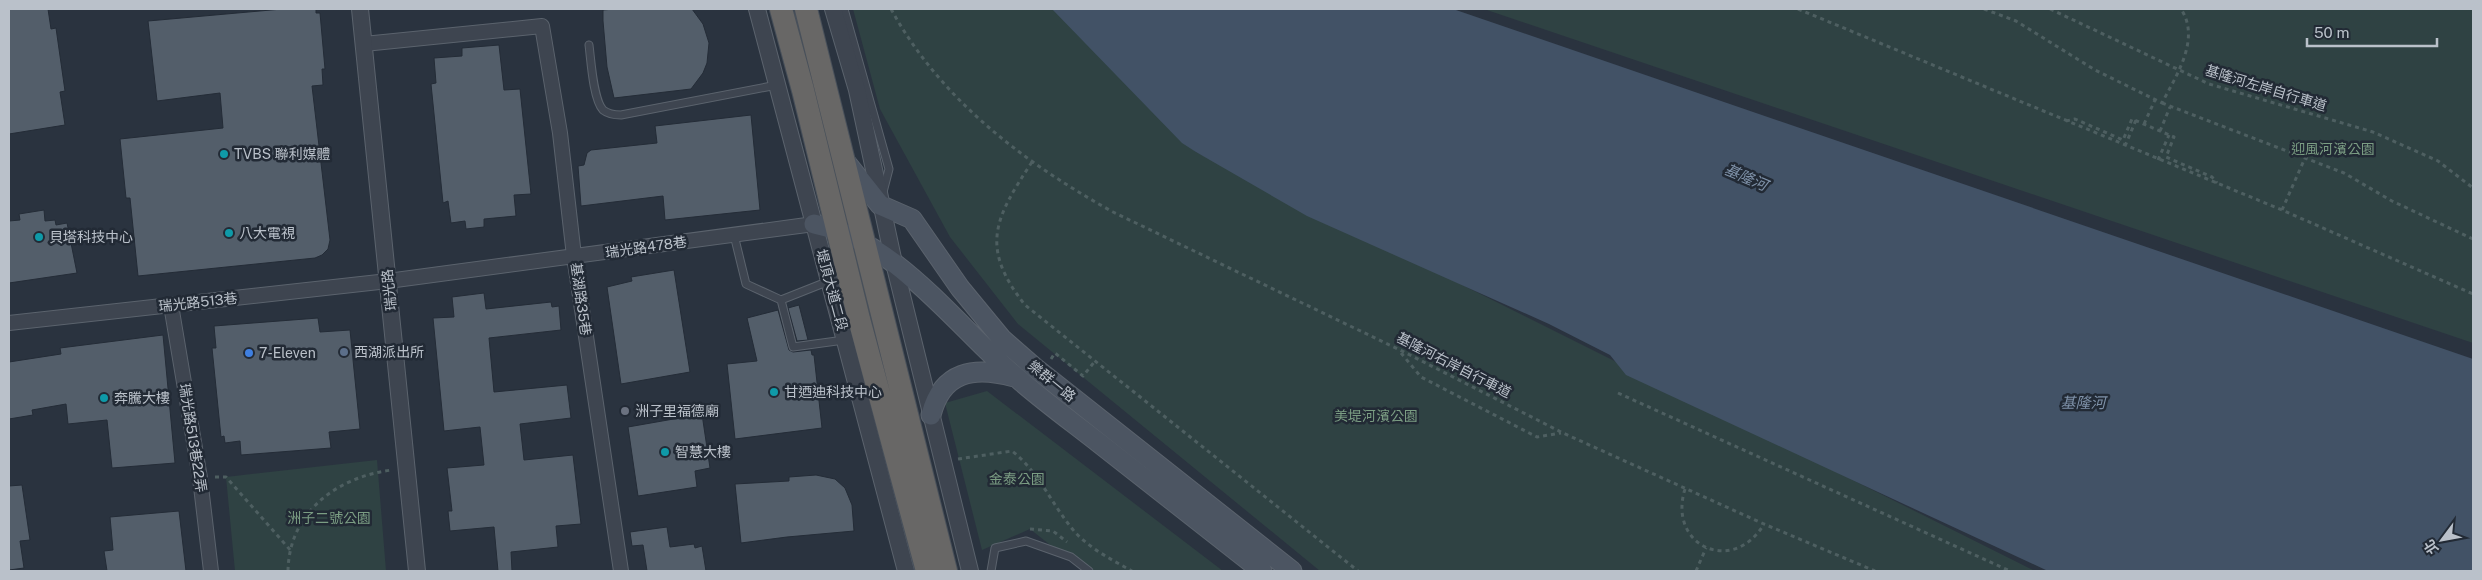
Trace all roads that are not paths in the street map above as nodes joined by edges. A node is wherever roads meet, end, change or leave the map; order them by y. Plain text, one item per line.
1 (360, 9) edge
2 (757, 9) edge
3 (781, 9) edge
4 (806, 9) edge
5 (833, 9) edge
6 (844, 9) edge
7 (364, 44) junction
8 (589, 45) dead end
9 (777, 85) junction
10 (845, 161) junction
11 (880, 205) junction
12 (825, 226) junction
13 (734, 235) junction
14 (865, 242) junction
15 (574, 256) junction
16 (894, 263) junction
17 (388, 281) junction
18 (829, 281) junction
19 (781, 300) junction
20 (170, 305) junction
21 (9, 323) edge
22 (845, 340) junction
23 (1015, 377) junction
24 (931, 415) junction
25 (211, 571) edge
26 (417, 571) edge
27 (621, 571) edge
28 (906, 571) edge
29 (927, 571) edge
30 (946, 571) edge
31 (970, 571) edge
32 (990, 571) edge
33 (1089, 571) edge
34 (1262, 571) edge
35 (1292, 571) edge

1 - 7 street, 瑞光路
2 - 9 street, 堤頂大道二段
3 - 12 highway, 堤頂大道二段
4 - 10 highway
5 - 11 street
6 - 11 lane
7 - 15 street, 基湖路35巷
7 - 17 street, 瑞光路
8 - 9 lane
9 - 12 street, 堤頂大道二段
10 - 11 main road, 樂群一路
10 - 14 highway
11 - 16 street
11 - 35 main road, 樂群一路
12 - 13 street, 瑞光路478巷
12 - 14 main road, 樂群一路
12 - 18 street, 堤頂大道二段
12 - 29 highway, 堤頂大道二段
13 - 15 street, 瑞光路478巷
13 - 19 lane
14 - 16 main road, 樂群一路
14 - 30 highway
15 - 17 street, 瑞光路478巷
15 - 27 street, 基湖路35巷
16 - 23 main road, 樂群一路
16 - 24 street
17 - 20 street, 瑞光路513巷
17 - 26 street, 瑞光路
18 - 19 lane
18 - 22 street, 堤頂大道二段
19 - 22 lane
20 - 21 street, 瑞光路513巷
20 - 25 street, 瑞光路513巷22弄
22 - 28 street, 堤頂大道二段
23 - 24 main road
23 - 34 main road, 樂群一路
24 - 31 street
32 - 33 lane

